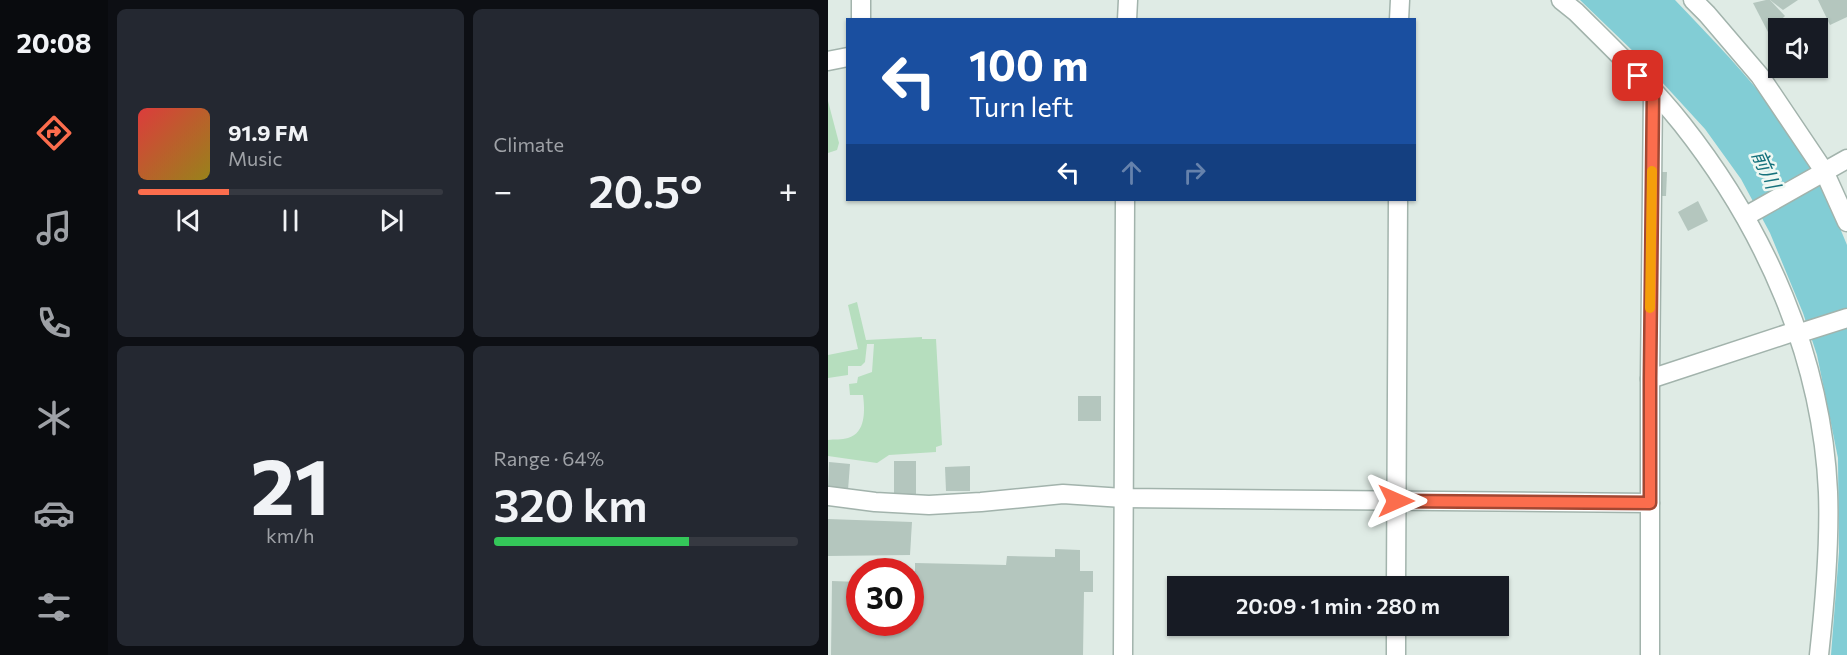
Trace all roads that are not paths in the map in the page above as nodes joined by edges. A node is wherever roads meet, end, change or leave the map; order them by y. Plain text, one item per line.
1 (861, 0) edge
2 (1128, 0) edge
3 (1400, 0) edge
4 (1561, 0) edge
5 (1693, 0) edge
6 (861, 18) edge
7 (1127, 18) edge
8 (1399, 18) edge
9 (846, 57) edge
10 (828, 61) edge
11 (1653, 92) junction
12 (1847, 159) edge
13 (1820, 174) junction
14 (1125, 201) edge
15 (1398, 201) edge
16 (1749, 214) junction
17 (1847, 222) edge
18 (1847, 318) edge
19 (1799, 333) junction
20 (1650, 379) junction
21 (828, 496) edge
22 (1123, 498) junction
23 (1396, 501) junction
24 (1650, 503) junction
25 (1396, 576) edge
26 (1396, 636) edge
27 (1123, 655) edge
28 (1396, 655) edge
29 (1650, 655) edge
30 (1819, 655) edge

1 - 6 street
2 - 7 street
3 - 8 street
4 - 11 street
5 - 13 street
9 - 10 street
11 - 16 street
11 - 20 street
12 - 13 street
13 - 16 street
13 - 17 street
14 - 22 street
15 - 23 street
16 - 19 street
18 - 19 street
19 - 20 street
19 - 30 street
20 - 24 street
21 - 22 street
22 - 23 street
22 - 27 street
23 - 24 street
23 - 25 street
24 - 29 street
26 - 28 street

